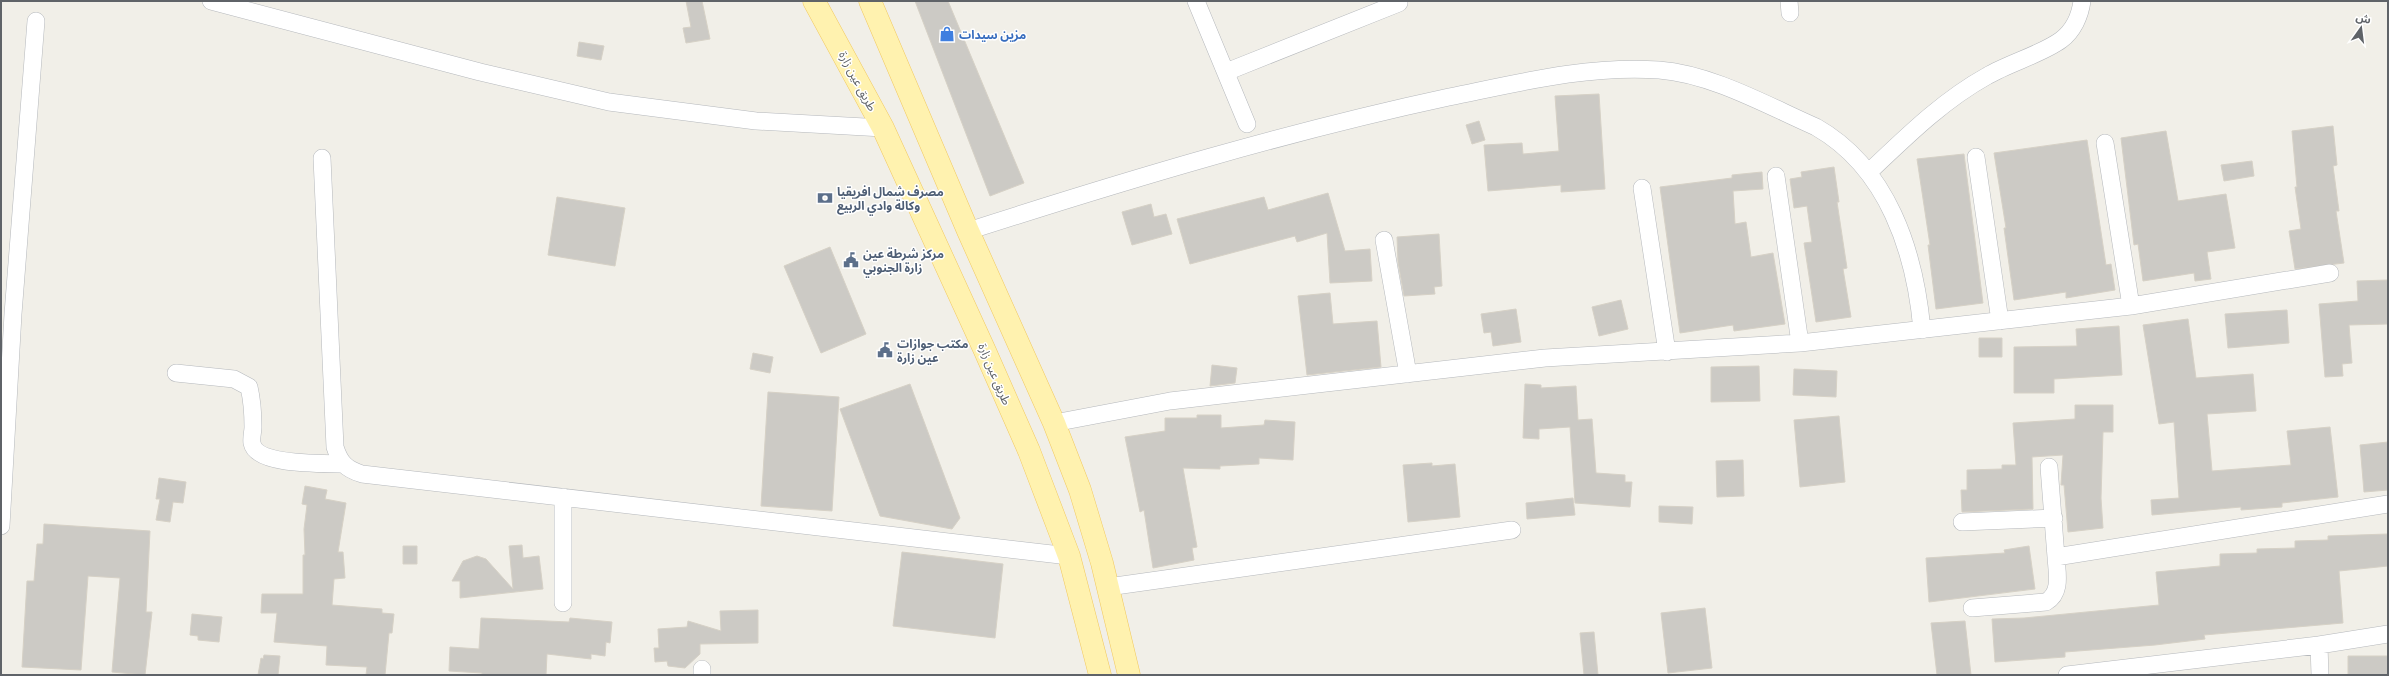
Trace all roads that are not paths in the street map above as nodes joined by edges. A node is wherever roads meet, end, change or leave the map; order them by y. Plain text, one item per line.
1 (211, 1) edge
2 (814, 1) edge
3 (870, 1) edge
4 (1196, 1) edge
5 (2082, 1) edge
6 (1399, 3) dead end
7 (36, 21) dead end
8 (1226, 72) junction
9 (1248, 124) dead end
10 (883, 128) junction
11 (2105, 143) dead end
12 (1976, 157) dead end
13 (322, 158) dead end
14 (1869, 172) junction
15 (1776, 176) dead end
16 (1642, 188) dead end
17 (968, 231) junction
18 (1384, 240) dead end
19 (2330, 273) dead end
20 (2131, 306) junction
21 (2000, 321) junction
22 (1922, 330) junction
23 (1800, 343) junction
24 (1667, 352) junction
25 (176, 373) dead end
26 (1408, 374) junction
27 (1054, 423) junction
28 (344, 464) junction
29 (2049, 467) dead end
30 (563, 497) junction
31 (2388, 504) edge
32 (2054, 518) junction
33 (1962, 522) dead end
34 (1, 526) edge
35 (1512, 530) dead end
36 (1069, 556) junction
37 (2056, 557) junction
38 (1108, 587) junction
39 (563, 603) dead end
40 (1972, 608) dead end
41 (2388, 634) edge
42 (2319, 645) junction
43 (2140, 671) edge
44 (1100, 675) edge
45 (1129, 675) edge
46 (2067, 675) edge
47 (2320, 675) edge

1 - 10 street
2 - 10 main road, طريق عين زارة
3 - 17 main road
4 - 8 street
5 - 14 street
6 - 8 street
7 - 34 street
8 - 9 street
10 - 36 main road, طريق عين زارة
11 - 20 street
12 - 21 street
13 - 28 street
14 - 17 street
14 - 22 street
15 - 23 street
16 - 24 street
17 - 27 main road
18 - 26 street
19 - 20 street
20 - 21 street
21 - 22 street
22 - 23 street
23 - 24 street
24 - 26 street
25 - 28 street
26 - 27 street
27 - 38 main road
28 - 30 street
29 - 32 street
30 - 36 street
30 - 39 street
31 - 37 street
32 - 33 street
32 - 37 street
35 - 38 street
36 - 44 main road, طريق عين زارة
37 - 40 street
38 - 45 main road
41 - 42 street
42 - 43 street
42 - 47 street
43 - 46 street

